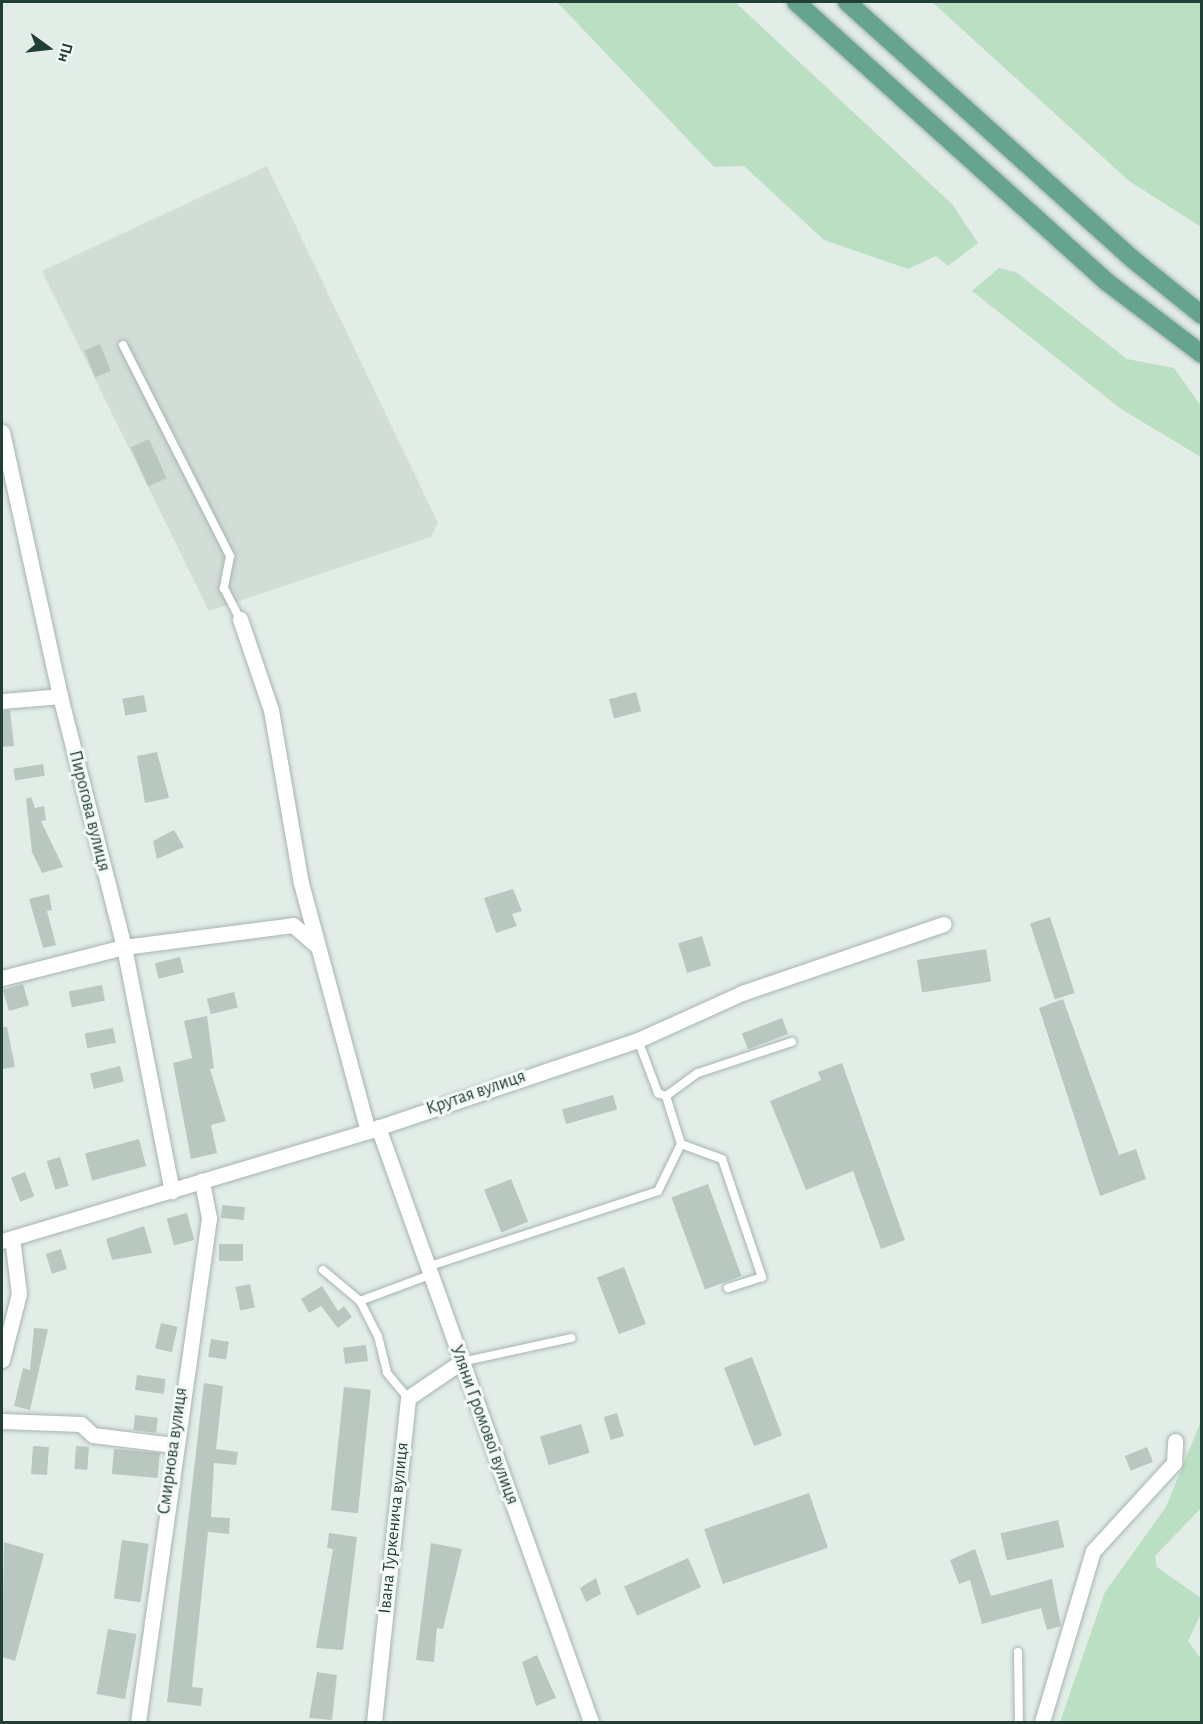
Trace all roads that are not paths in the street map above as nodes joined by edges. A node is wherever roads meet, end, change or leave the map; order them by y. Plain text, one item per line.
1 (796, 2) edge
2 (848, 2) edge
3 (1202, 315) edge
4 (123, 345) dead end
5 (1202, 354) edge
6 (2, 434) edge
7 (240, 619) joint
8 (60, 696) junction
9 (2, 701) edge
10 (943, 924) dead end
11 (317, 946) junction
12 (124, 947) junction
13 (2, 978) edge
14 (638, 1040) junction
15 (792, 1042) dead end
16 (666, 1096) junction
17 (373, 1129) junction
18 (681, 1144) junction
19 (202, 1181) junction
20 (172, 1191) junction
21 (7, 1240) edge
22 (323, 1270) dead end
23 (428, 1271) junction
24 (728, 1288) dead end
25 (360, 1301) junction
26 (570, 1338) dead end
27 (2, 1360) edge
28 (461, 1362) junction
29 (408, 1398) junction
30 (2, 1421) edge
31 (1175, 1441) dead end
32 (173, 1445) junction
33 (1018, 1652) dead end
34 (138, 1722) edge
35 (374, 1722) edge
36 (591, 1722) edge
37 (1019, 1722) edge
38 (1041, 1722) edge

1 - 5 main road
2 - 3 main road
4 - 7 lane
6 - 8 street, Пирогова вулиця
7 - 11 street, Уляни Громової вулиця
8 - 9 street
8 - 12 street, Пирогова вулиця
10 - 14 street, Крутая вулиця
11 - 12 street
11 - 17 street, Уляни Громової вулиця
12 - 13 street
12 - 20 street, Пирогова вулиця
14 - 16 lane
14 - 17 street, Крутая вулиця
15 - 16 lane
16 - 18 lane
17 - 19 street, Крутая вулиця
17 - 23 street, Уляни Громової вулиця
18 - 23 lane
18 - 24 lane
19 - 20 street, Крутая вулиця
19 - 32 street, Смирнова вулиця
20 - 21 street, Крутая вулиця
21 - 27 street
22 - 25 lane
23 - 25 lane
23 - 28 street, Уляни Громової вулиця
25 - 29 lane
26 - 28 lane
28 - 29 street
28 - 36 street, Уляни Громової вулиця
29 - 35 street, Івана Туркенича вулиця
30 - 32 street
31 - 38 street
32 - 34 street, Смирнова вулиця
33 - 37 lane

